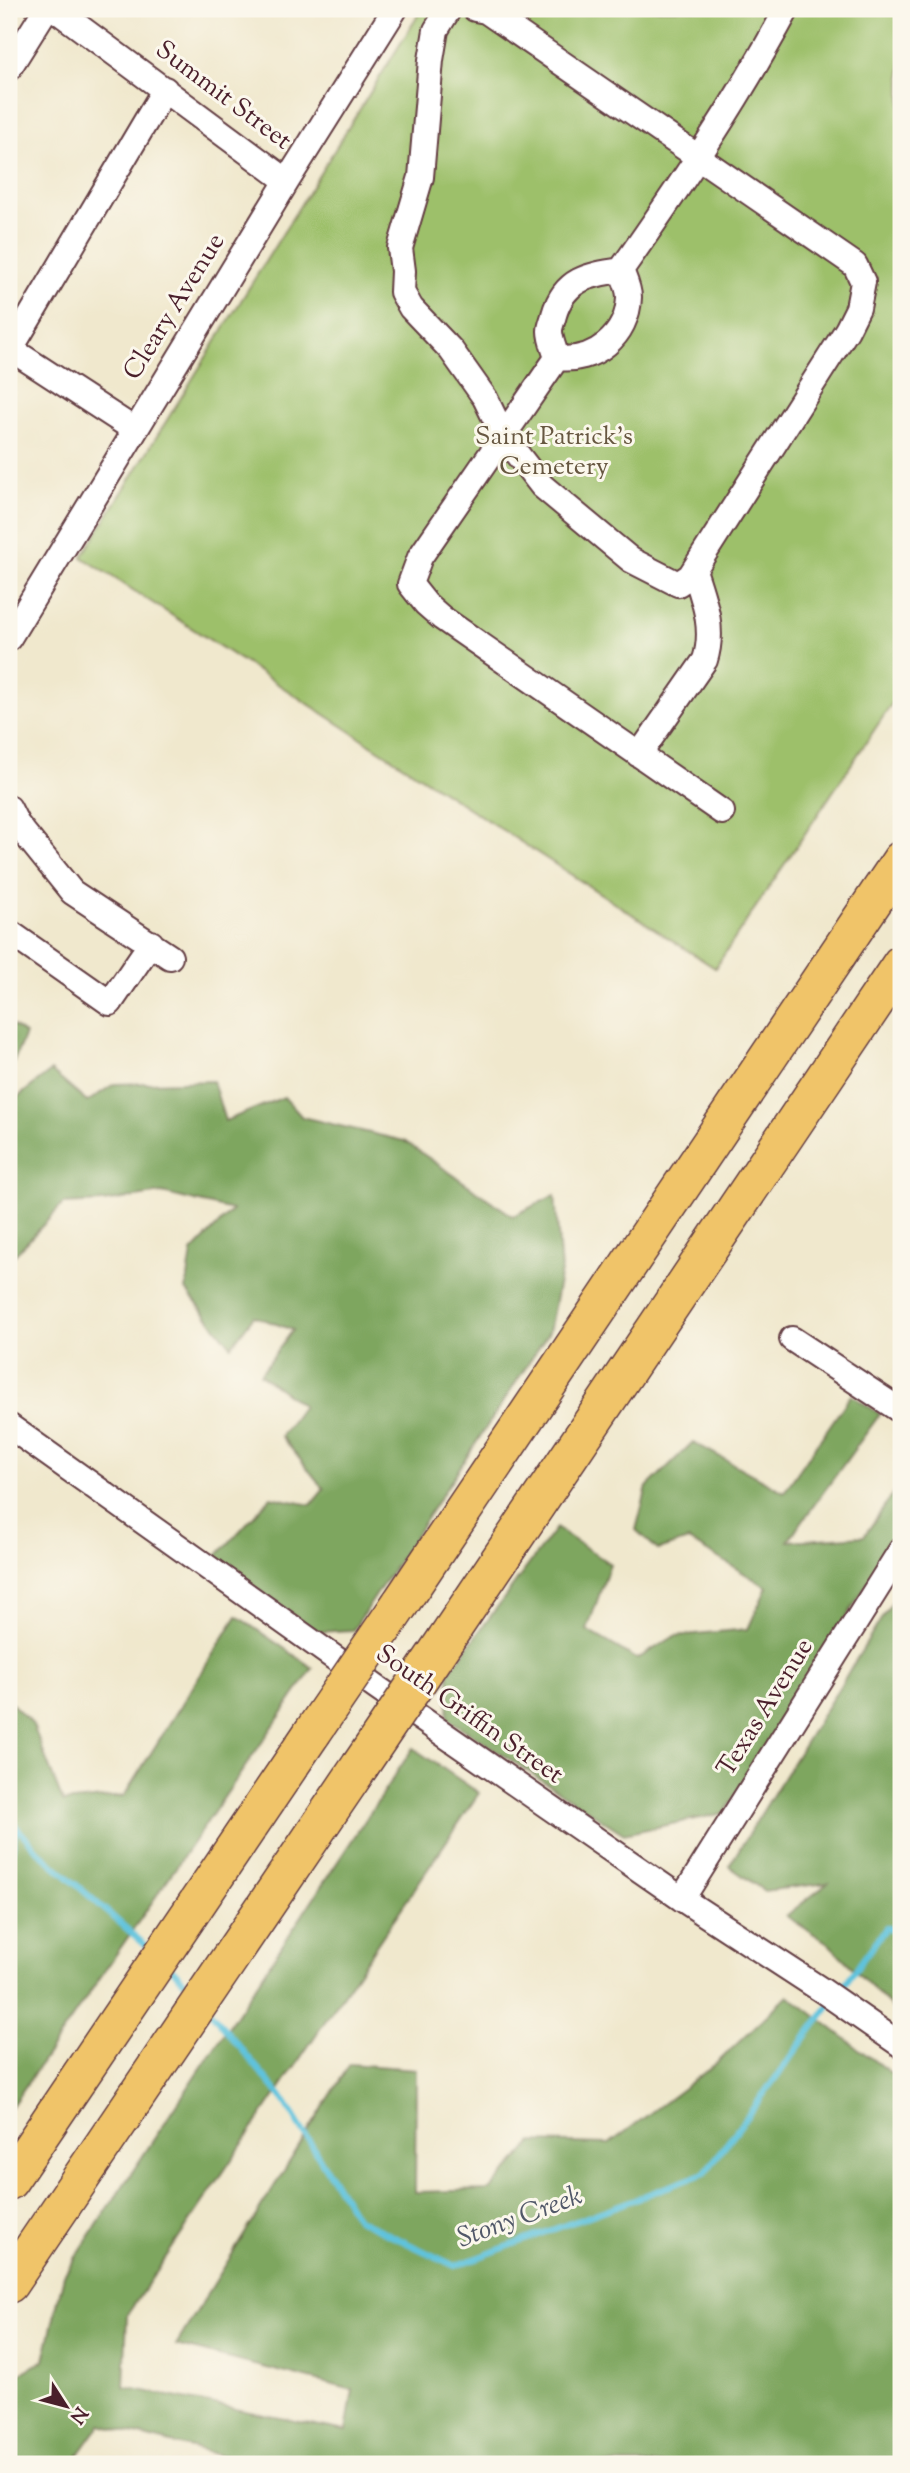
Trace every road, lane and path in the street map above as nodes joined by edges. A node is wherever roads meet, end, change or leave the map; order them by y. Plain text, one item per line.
1 (46, 9) edge
2 (55, 9) edge
3 (395, 9) edge
4 (449, 9) edge
5 (475, 9) edge
6 (787, 9) edge
7 (9, 68) edge
8 (165, 89) junction
9 (699, 159) junction
10 (287, 181) junction
11 (621, 270) junction
12 (9, 350) edge
13 (557, 358) junction
14 (135, 430) junction
15 (504, 437) junction
16 (694, 570) junction
17 (9, 638) edge
18 (639, 755) junction
19 (9, 808) edge
20 (722, 812) dead end
21 (901, 860) edge
22 (9, 932) edge
23 (901, 964) edge
24 (792, 1339) dead end
25 (901, 1411) edge
26 (9, 1426) edge
27 (901, 1550) edge
28 (682, 1899) junction
29 (901, 2045) edge
30 (9, 2181) edge
31 (9, 2284) edge

1 - 7 street
2 - 8 street, Summit Street
3 - 10 street, Cleary Avenue
4 - 15 street
5 - 9 street
6 - 9 street
8 - 10 street, Summit Street
8 - 12 street
9 - 11 street
9 - 16 street
10 - 14 street, Cleary Avenue
11 - 13 street
11 - 13 street
12 - 14 street
13 - 15 street
14 - 17 street, Cleary Avenue
15 - 16 street
15 - 18 street
16 - 18 street
18 - 20 street
19 - 22 street
21 - 30 highway, bridge
23 - 31 highway, bridge
24 - 25 street
26 - 28 street, South Griffin Street
27 - 28 street, Texas Avenue
28 - 29 street, South Griffin Street

